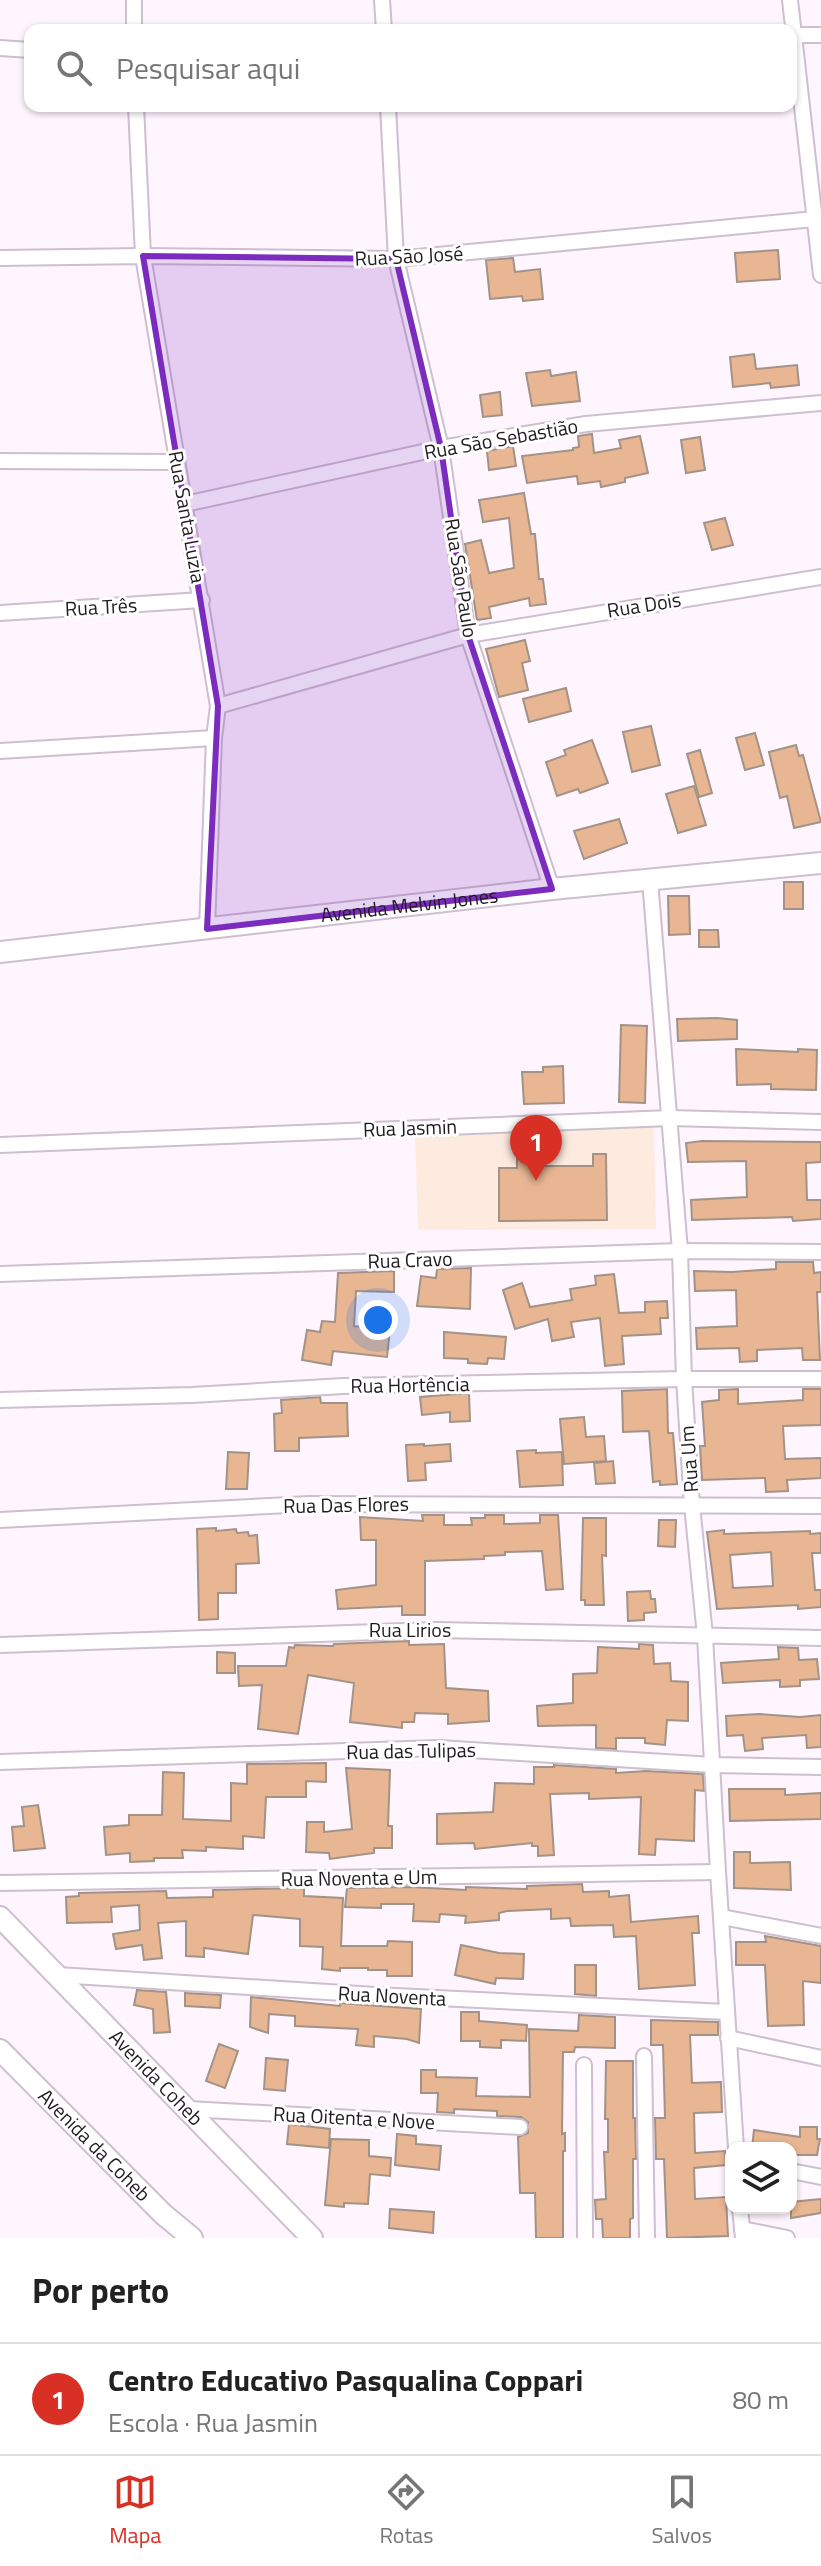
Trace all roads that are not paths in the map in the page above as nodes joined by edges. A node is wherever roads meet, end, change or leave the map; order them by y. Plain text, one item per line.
1 (134, 0) edge
2 (382, 0) edge
3 (790, 0) edge
4 (134, 24) edge
5 (384, 24) edge
6 (791, 24) edge
7 (797, 35) edge
8 (821, 35) edge
9 (0, 48) edge
10 (24, 50) edge
11 (797, 75) edge
12 (136, 112) edge
13 (388, 112) edge
14 (815, 219) junction
15 (143, 256) junction
16 (0, 258) edge
17 (396, 259) junction
18 (821, 275) edge
19 (821, 403) edge
20 (441, 448) junction
21 (0, 461) edge
22 (177, 462) junction
23 (185, 504) junction
24 (821, 577) edge
25 (202, 600) junction
26 (0, 613) edge
27 (468, 635) junction
28 (218, 706) junction
29 (214, 738) junction
30 (0, 751) edge
31 (821, 863) edge
32 (650, 880) junction
33 (552, 889) junction
34 (207, 929) junction
35 (0, 952) edge
36 (670, 1118) junction
37 (821, 1122) edge
38 (0, 1145) edge
39 (680, 1251) junction
40 (821, 1252) edge
41 (0, 1274) edge
42 (684, 1379) junction
43 (821, 1379) edge
44 (0, 1400) edge
45 (692, 1505) junction
46 (821, 1506) edge
47 (0, 1520) edge
48 (705, 1636) junction
49 (821, 1638) edge
50 (0, 1645) edge
51 (0, 1762) edge
52 (713, 1765) junction
53 (821, 1767) edge
54 (718, 1872) junction
55 (0, 1883) edge
56 (0, 1917) edge
57 (722, 1917) junction
58 (821, 1936) edge
59 (58, 1975) junction
60 (726, 2012) junction
61 (728, 2038) junction
62 (0, 2050) edge
63 (644, 2056) dead end
64 (821, 2058) edge
65 (584, 2065) dead end
66 (188, 2109) junction
67 (520, 2127) dead end
68 (736, 2142) edge
69 (797, 2172) edge
70 (821, 2177) edge
71 (740, 2214) edge
72 (742, 2234) edge
73 (192, 2238) edge
74 (312, 2238) edge
75 (585, 2238) edge
76 (647, 2238) edge
77 (787, 2238) edge

1 - 4 street
2 - 5 street
3 - 6 street
7 - 8 street
9 - 10 street
11 - 14 street
12 - 15 street, Rua Santa Luzia
13 - 17 street, Rua São Paulo
14 - 17 street, Rua São José
14 - 18 street
15 - 16 street, Rua São José
15 - 17 street, Rua São José
15 - 22 street, Rua Santa Luzia
17 - 20 street, Rua São Paulo
19 - 20 street, Rua São Sebastião
20 - 23 street, Rua São Sebastião
20 - 27 street, Rua São Paulo
21 - 22 street
22 - 23 street, Rua Santa Luzia
23 - 25 street, Rua Santa Luzia
24 - 27 street, Rua Dois
25 - 26 street, Rua Três
25 - 28 street, Rua Santa Luzia
27 - 28 street, Rua Dois
27 - 33 street, Rua São Paulo
28 - 29 street, Rua Santa Luzia
29 - 30 street
29 - 34 street, Rua Santa Luzia
31 - 32 main road, Avenida Melvin Jones
32 - 33 main road, Avenida Melvin Jones
32 - 36 street, Rua Um
33 - 34 main road, Avenida Melvin Jones
34 - 35 main road, Avenida Melvin Jones
36 - 37 street, Rua Jasmin
36 - 38 street, Rua Jasmin
36 - 39 street, Rua Um
39 - 40 street, Rua Cravo
39 - 41 street, Rua Cravo
39 - 42 street, Rua Um
42 - 43 street, Rua Hortência
42 - 44 street, Rua Hortência
42 - 45 street, Rua Um
45 - 46 street
45 - 47 street, Rua Das Flores
45 - 48 street, Rua Um
48 - 49 street, Rua Lirios
48 - 50 street, Rua Lirios
48 - 52 street, Rua Um
51 - 52 street, Rua das Tulipas
52 - 53 street, Rua das Tulipas
52 - 54 street, Rua Um
54 - 55 street, Rua Noventa e Um
54 - 57 street, Rua Um
56 - 59 main road, Avenida Coheb
57 - 58 street
57 - 60 street, Rua Um
59 - 60 street, Rua Noventa
59 - 66 main road, Avenida Coheb
60 - 61 street, Rua Um
61 - 64 street
61 - 68 street, Rua Um
62 - 73 main road, Avenida da Coheb
63 - 76 street
65 - 75 street
66 - 67 street, Rua Oitenta e Nove
66 - 74 main road, Avenida Coheb
69 - 70 street
71 - 72 street
72 - 77 street

